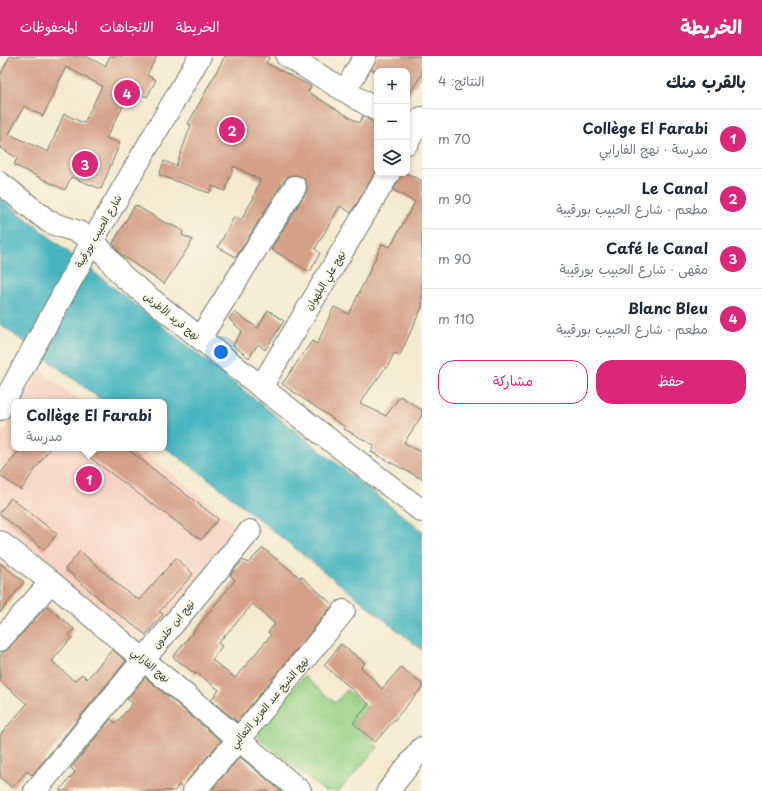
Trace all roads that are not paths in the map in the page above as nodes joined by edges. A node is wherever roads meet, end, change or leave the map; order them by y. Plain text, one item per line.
1 (200, 56) edge
2 (287, 56) edge
3 (365, 56) edge
4 (345, 91) junction
5 (374, 108) edge
6 (387, 176) edge
7 (0, 183) edge
8 (295, 187) dead end
9 (91, 243) junction
10 (200, 338) junction
11 (261, 386) junction
12 (0, 409) edge
13 (422, 511) edge
14 (250, 531) dead end
15 (0, 542) edge
16 (51, 582) junction
17 (344, 611) dead end
18 (0, 640) edge
19 (144, 659) junction
20 (239, 739) junction
21 (422, 748) edge
22 (35, 791) edge
23 (194, 791) edge
24 (300, 791) edge
25 (388, 791) edge

1 - 9 street, شارع الحبيب بورقيبة
2 - 4 street
3 - 4 street
4 - 5 street
6 - 11 street, نهج علي البلهوان
7 - 9 street, نهج فريد الأطرش
8 - 10 street
9 - 10 street, نهج فريد الأطرش
9 - 12 street, شارع الحبيب بورقيبة
10 - 11 street, نهج فريد الأطرش
11 - 13 street, نهج فريد الأطرش
14 - 19 street, نهج ابن خلدون
15 - 16 street, نهج الفارابي
16 - 18 street
16 - 19 street, نهج الفارابي
17 - 20 street, نهج الشيخ عبد العزيز الثعالبي
19 - 20 street, نهج الفارابي
19 - 22 street, نهج ابن خلدون
20 - 23 street, نهج الشيخ عبد العزيز الثعالبي
20 - 24 street, نهج الفارابي
21 - 25 street

